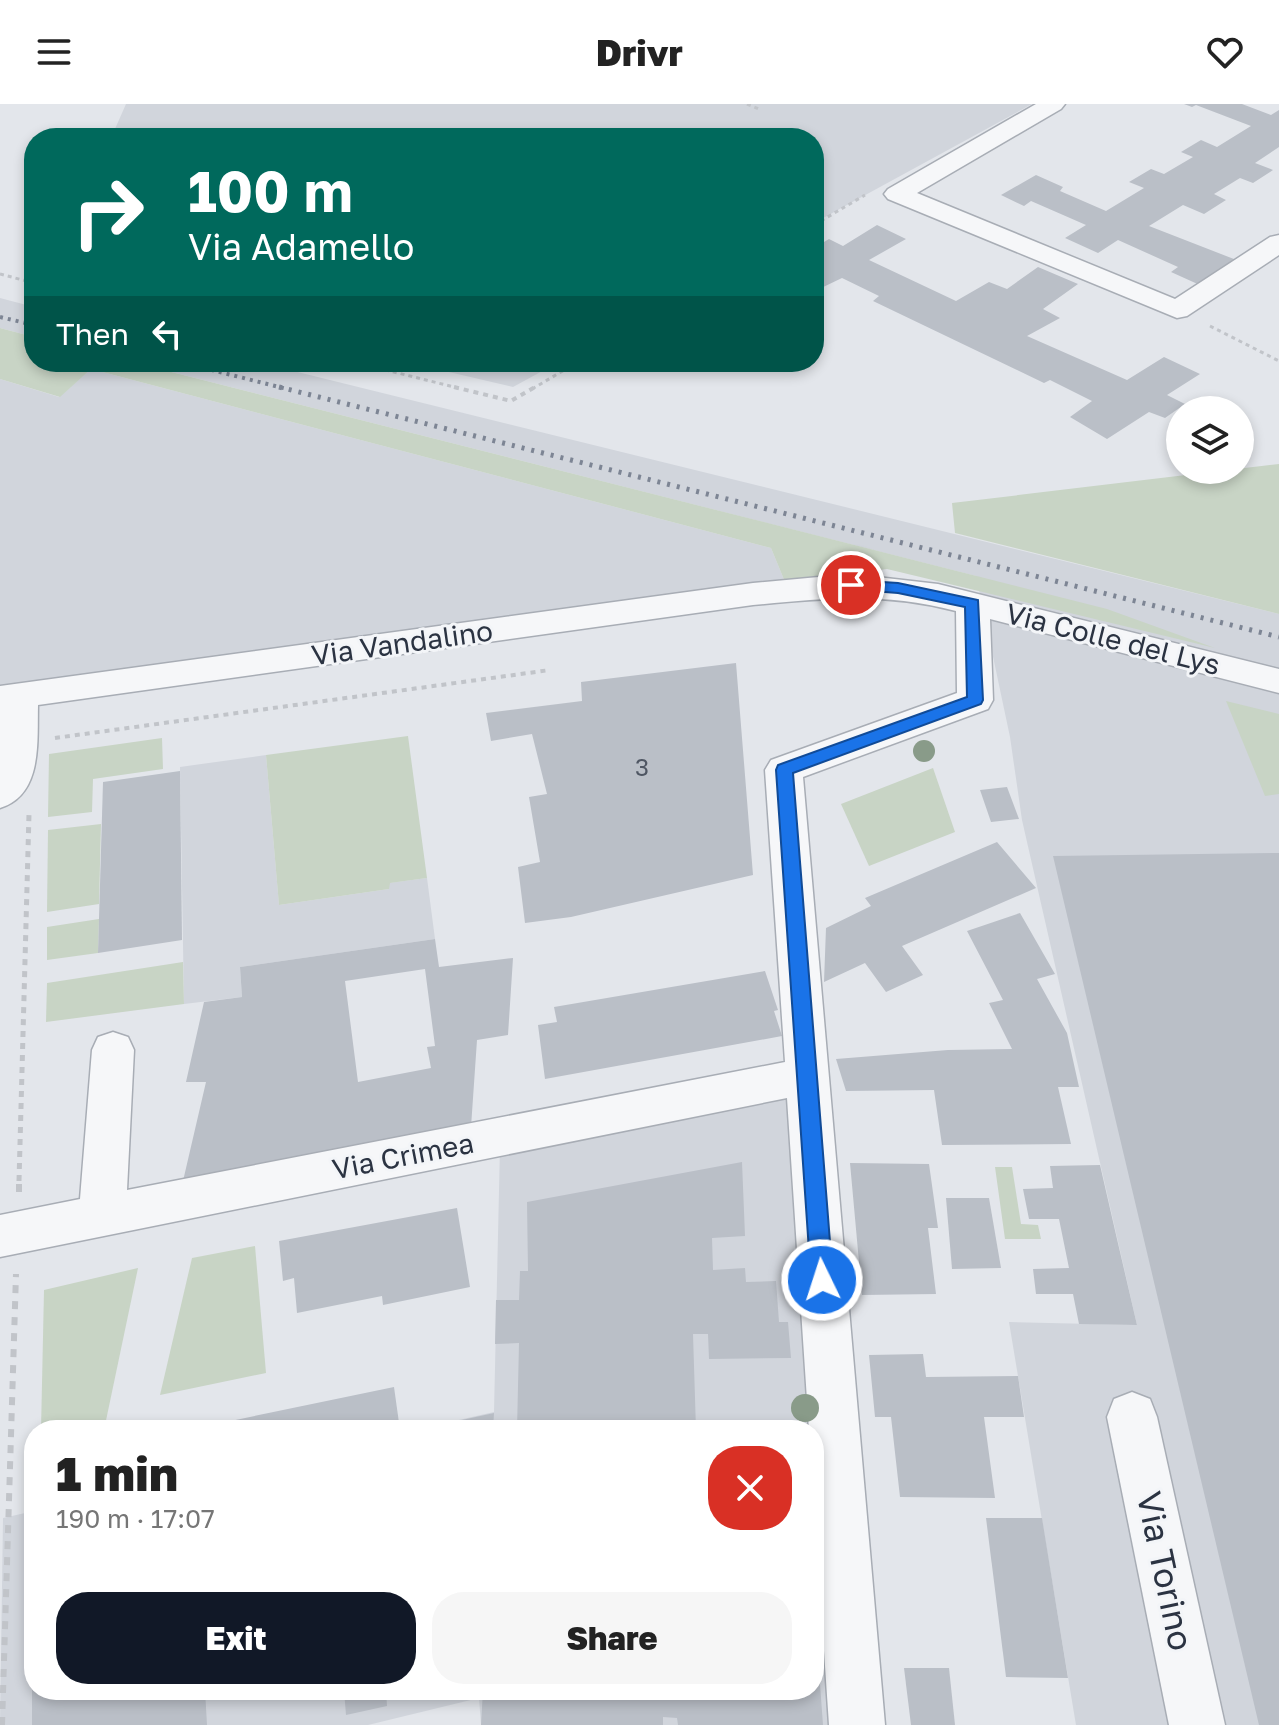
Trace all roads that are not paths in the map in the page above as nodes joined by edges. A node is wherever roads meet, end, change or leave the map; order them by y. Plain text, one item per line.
1 (1053, 104) edge
2 (1279, 243) edge
3 (803, 587) joint
4 (973, 604) junction
5 (1279, 681) edge
6 (11, 697) edge
7 (0, 794) edge
8 (113, 1050) dead end
9 (806, 1076) junction
10 (102, 1216) junction
11 (0, 1236) edge
12 (1132, 1417) dead end
13 (857, 1725) edge
14 (1197, 1725) edge

1 - 2 street
3 - 4 street, Via Colle del Lys
3 - 6 street, Via Vandalino
4 - 5 street, Via Colle del Lys
4 - 9 street
6 - 7 street
8 - 10 street
9 - 10 street, Via Crimea
9 - 13 street
10 - 11 street, Via Crimea
12 - 14 street, Via Torino

